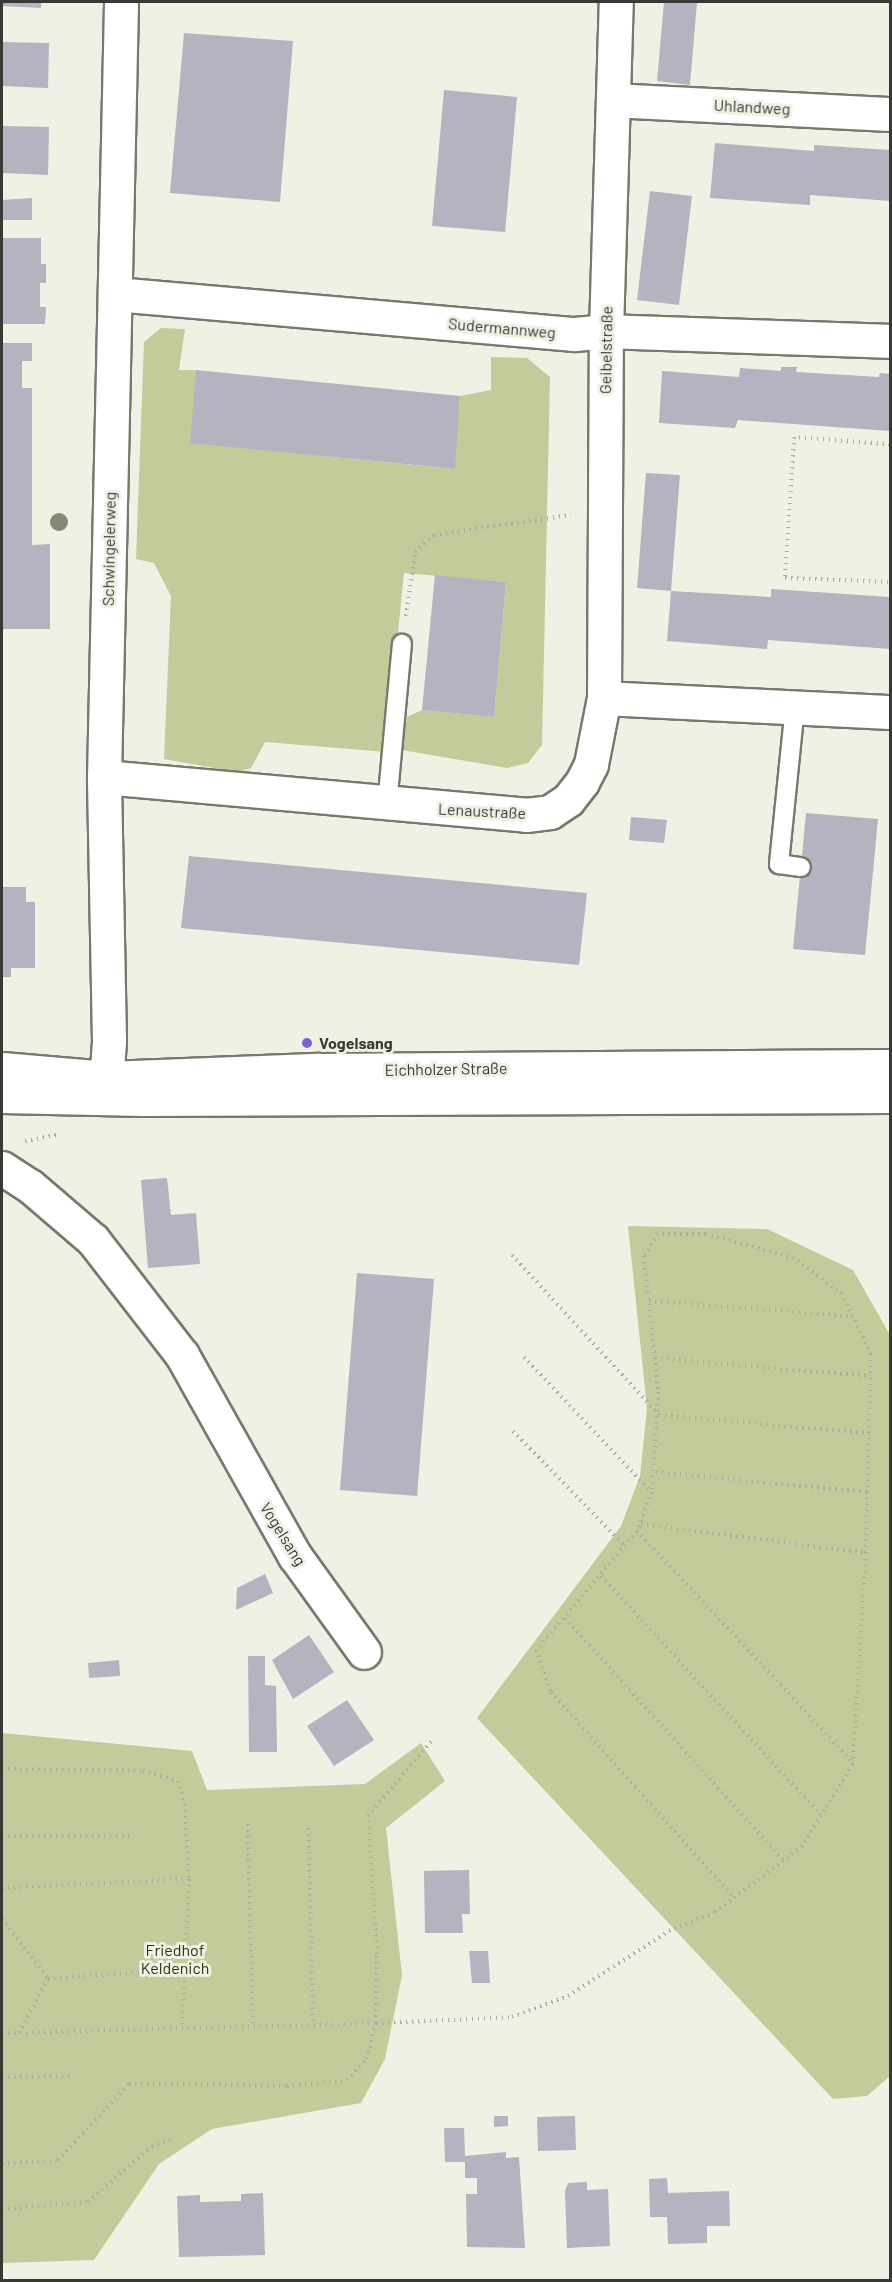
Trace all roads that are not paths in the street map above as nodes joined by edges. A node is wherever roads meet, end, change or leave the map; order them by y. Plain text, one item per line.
1 (121, 2) edge
2 (616, 2) edge
3 (613, 100) junction
4 (891, 114) edge
5 (115, 294) junction
6 (606, 331) junction
7 (891, 341) edge
8 (402, 644) road end
9 (604, 698) junction
10 (795, 706) junction
11 (891, 712) edge
12 (104, 777) junction
13 (387, 805) junction
14 (801, 867) dead end
15 (891, 1066) edge
16 (2, 1069) edge
17 (106, 1088) junction
18 (2, 1096) edge
19 (891, 1096) edge
20 (7, 1156) edge
21 (364, 1652) dead end

1 - 5 street, Schwingelerweg
2 - 3 street, Geibelstraße
3 - 4 street, Uhlandweg
3 - 6 street, Geibelstraße
5 - 6 street, Sudermannweg
5 - 12 street, Schwingelerweg
6 - 7 street, Sudermannweg
6 - 9 street, Geibelstraße
8 - 13 lane
9 - 10 street
9 - 13 street, Lenaustraße
10 - 11 street
10 - 14 lane
12 - 13 street, Lenaustraße
12 - 17 street, Schwingelerweg
15 - 17 street, Eichholzer Straße
16 - 17 street, Eichholzer Straße
17 - 18 street, Eichholzer Straße
17 - 19 street, Eichholzer Straße
20 - 21 street, Vogelsang

